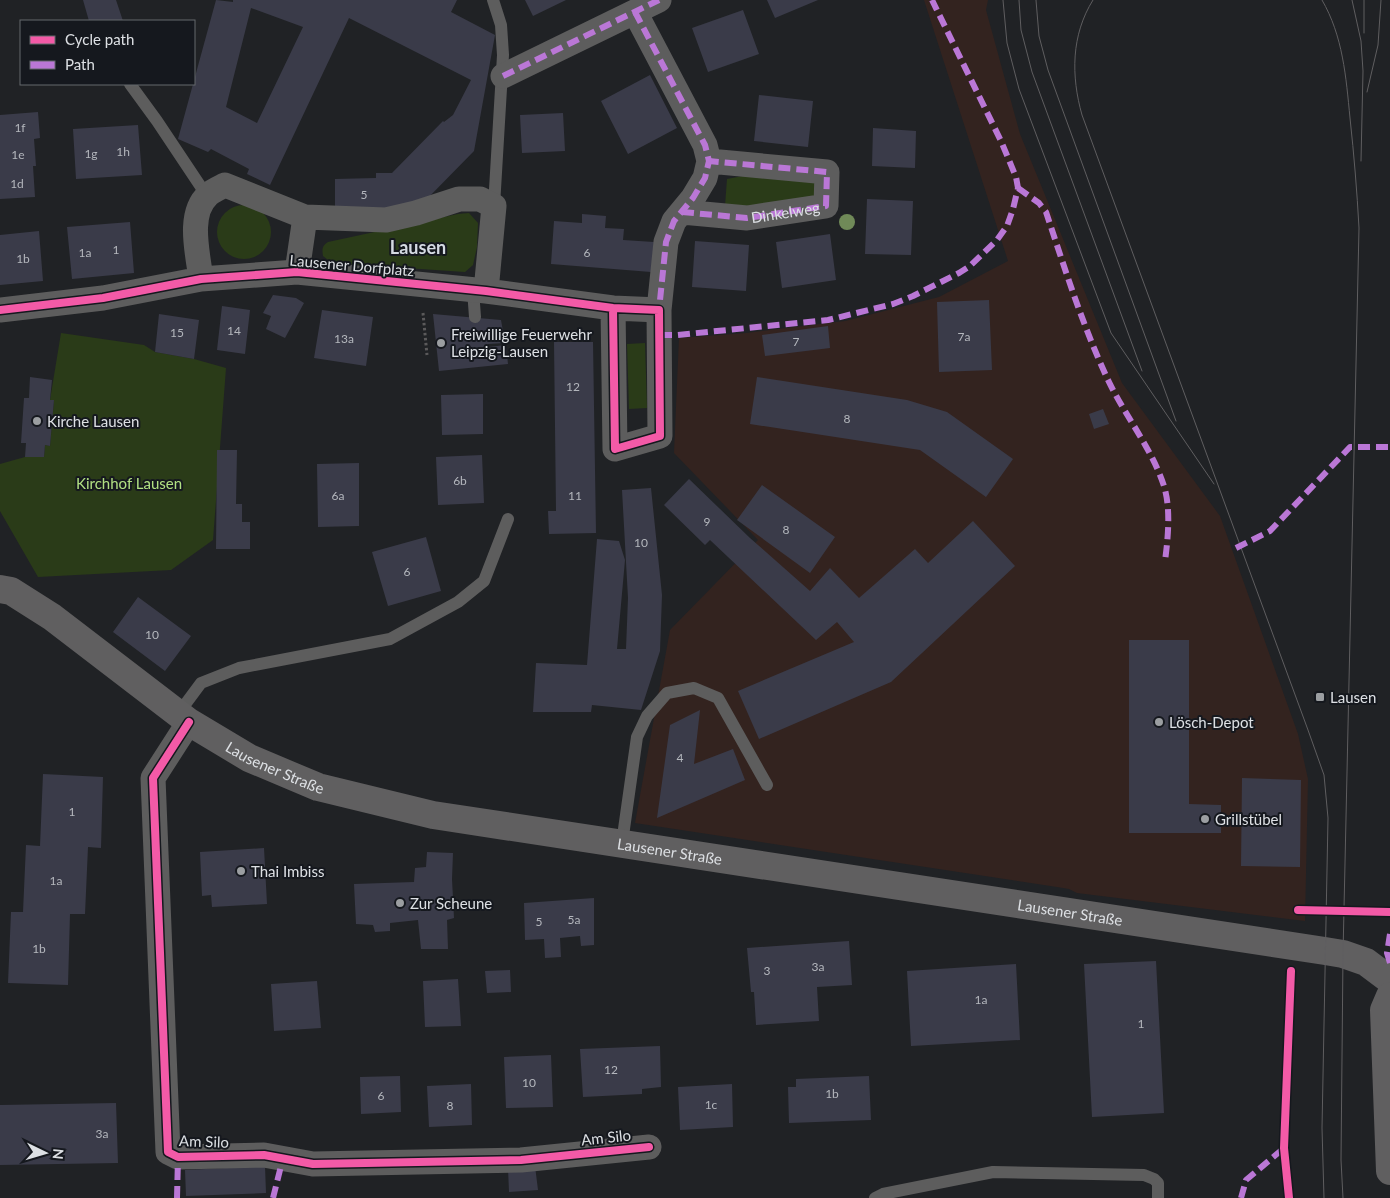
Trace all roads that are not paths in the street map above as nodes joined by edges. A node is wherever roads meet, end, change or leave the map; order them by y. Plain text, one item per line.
1 (493, 0) edge
2 (659, 0) edge
3 (635, 12) junction
4 (503, 76) junction
5 (131, 85) edge
6 (709, 161) junction
7 (207, 196) junction
8 (494, 206) junction
9 (682, 212) junction
10 (305, 217) junction
11 (297, 272) junction
12 (202, 279) junction
13 (479, 291) junction
14 (613, 308) junction
15 (0, 310) edge
16 (659, 310) junction
17 (475, 317) dead end
18 (508, 519) dead end
19 (0, 589) edge
20 (183, 718) junction
21 (767, 786) dead end
22 (622, 843) junction
23 (1390, 980) edge
24 (1390, 996) edge
25 (649, 1147) dead end
26 (1390, 1170) edge
27 (875, 1198) edge
28 (1158, 1198) edge

1 - 4 lane
2 - 3 street
3 - 4 street
3 - 6 street
4 - 8 lane
5 - 7 lane
6 - 9 street
6 - 9 street, Dinkelweg
7 - 10 street
7 - 12 street
8 - 10 street
8 - 13 street
9 - 16 street
10 - 11 street, Lausener Dorfplatz
11 - 12 street, Lausener Dorfplatz
11 - 13 street, Lausener Dorfplatz
12 - 15 street, Lausener Dorfplatz
13 - 14 street, Lausener Dorfplatz
13 - 17 lane
14 - 16 street, Lausener Dorfplatz
14 - 16 street
18 - 20 lane
19 - 20 main road, Lausener Straße
20 - 22 main road, Lausener Straße
20 - 25 street, Am Silo
21 - 22 lane
22 - 23 main road, Lausener Straße
24 - 26 main road
27 - 28 lane

